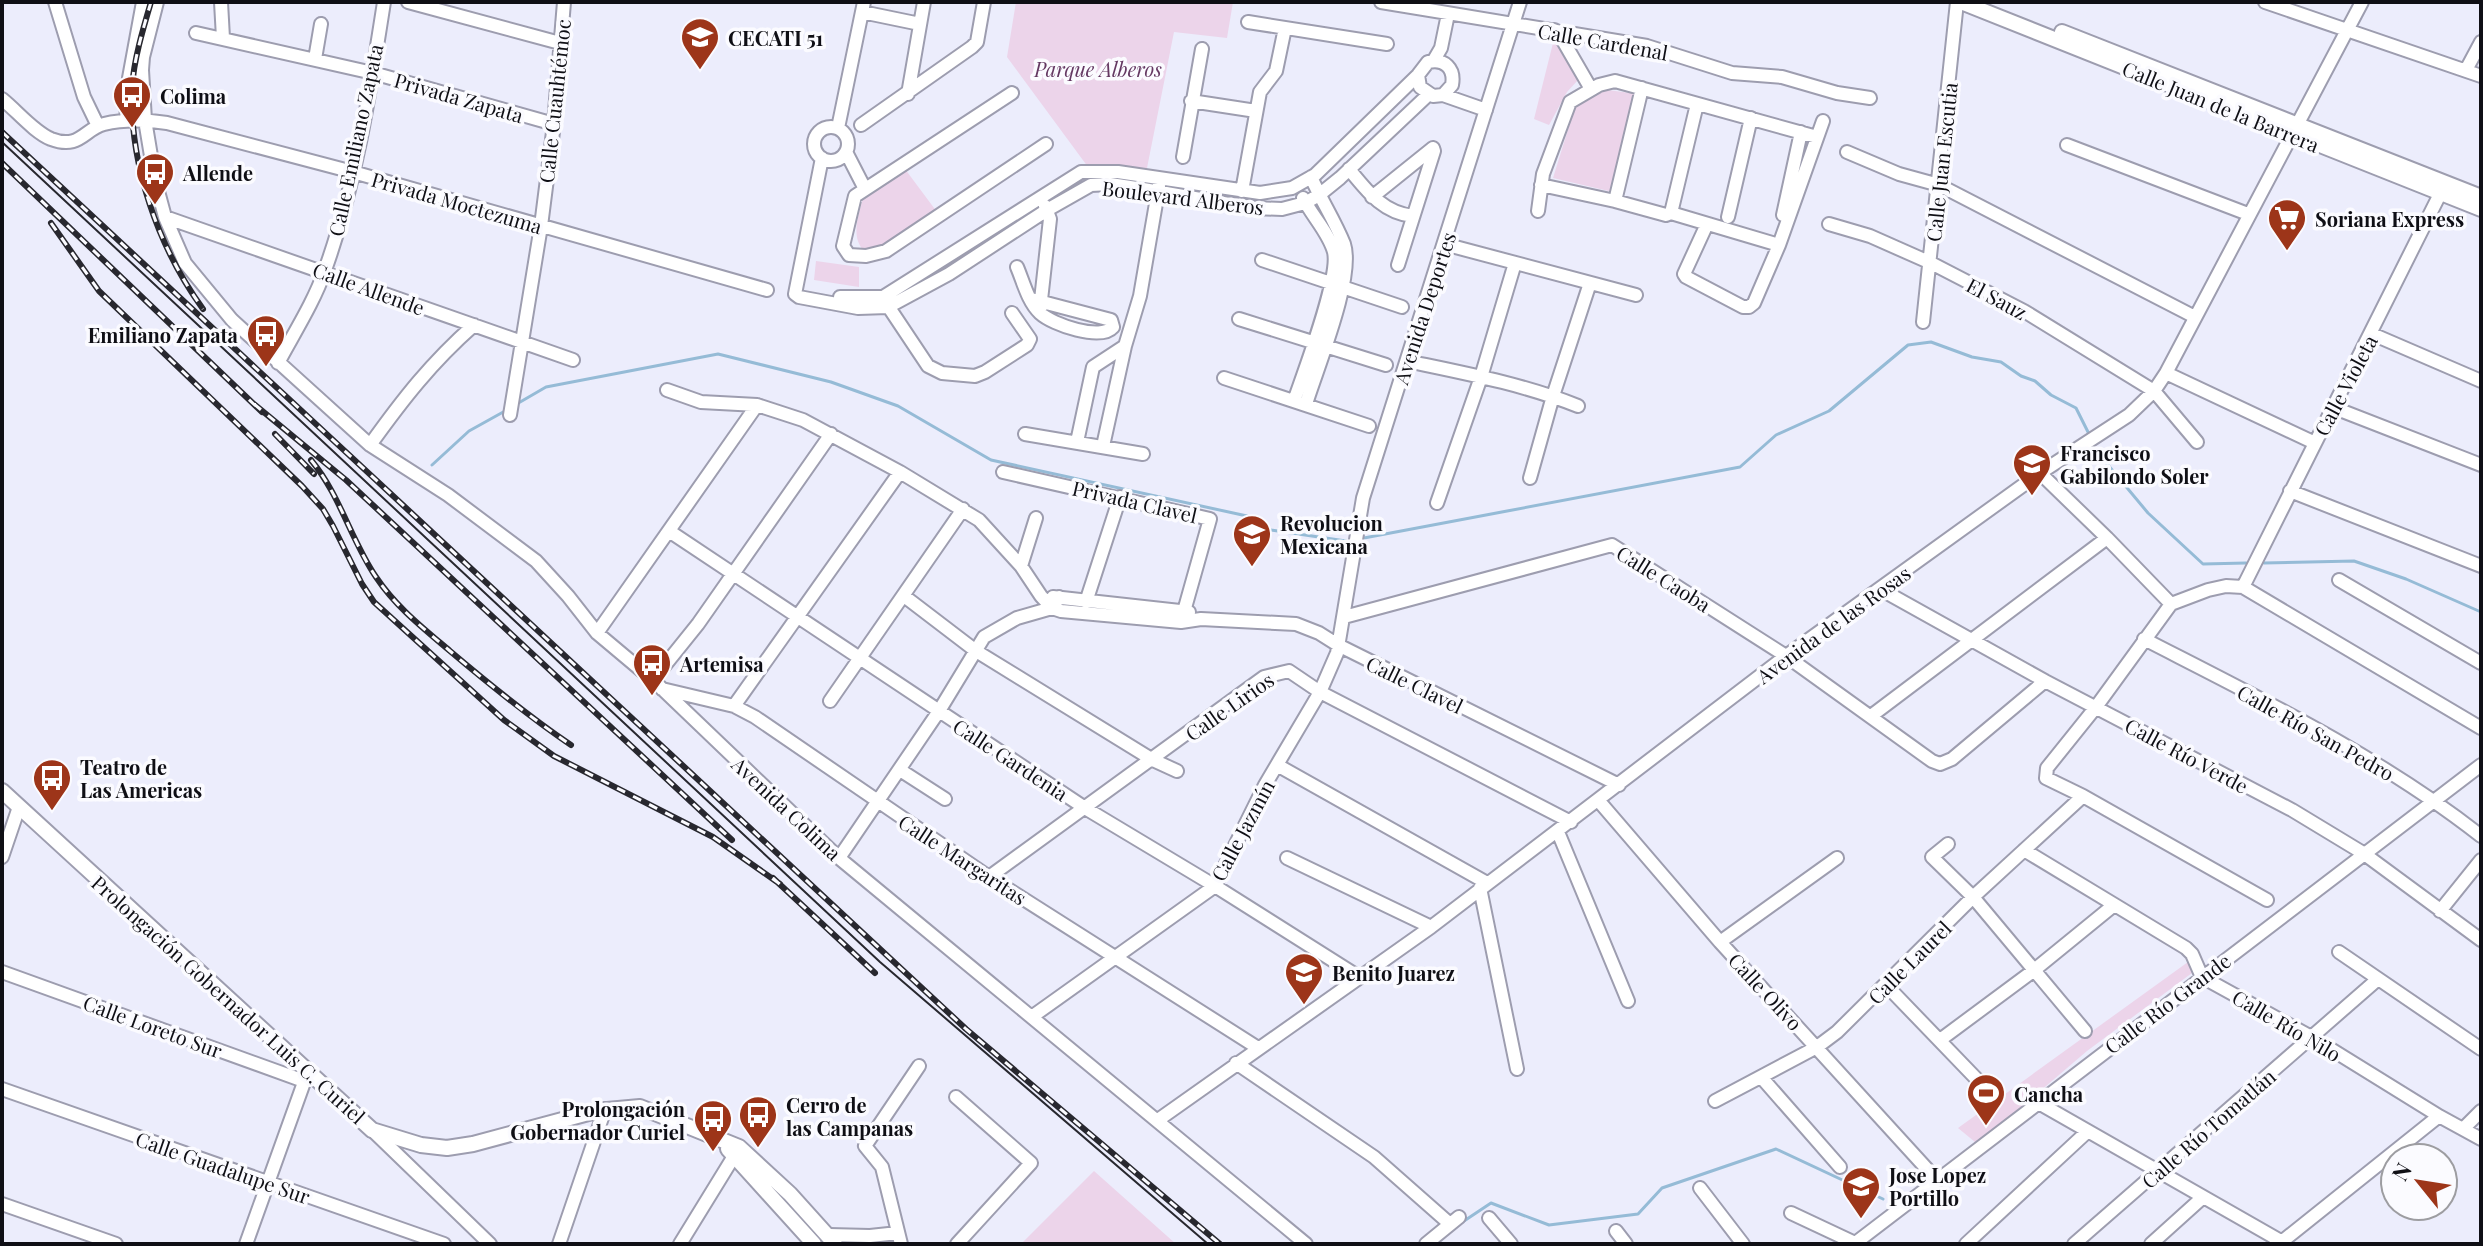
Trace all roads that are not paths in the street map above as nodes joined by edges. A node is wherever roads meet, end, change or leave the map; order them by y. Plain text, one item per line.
1 (55, 2) edge
2 (143, 2) edge
3 (157, 2) edge
4 (221, 2) edge
5 (384, 2) edge
6 (408, 2) edge
7 (564, 2) edge
8 (924, 2) edge
9 (984, 2) edge
10 (1381, 2) edge
11 (1520, 2) edge
12 (1959, 2) edge
13 (1987, 2) edge
14 (2265, 2) edge
15 (2362, 2) edge
16 (863, 7) edge
17 (1448, 14) junction
18 (1248, 22) dead end
19 (321, 24) dead end
20 (920, 24) junction
21 (1514, 26) junction
22 (1285, 28) junction
23 (1554, 30) junction
24 (2347, 30) junction
25 (1569, 32) junction
26 (196, 33) dead end
27 (223, 38) junction
28 (2481, 42) edge
29 (560, 43) junction
30 (1387, 44) dead end
31 (1202, 49) dead end
32 (315, 59) junction
33 (1434, 60) junction
34 (2466, 70) junction
35 (373, 73) junction
36 (1418, 75) junction
37 (2481, 76) edge
38 (1595, 87) junction
39 (1642, 88) junction
40 (1012, 93) dead end
41 (908, 94) junction
42 (1428, 95) junction
43 (1443, 95) junction
44 (1870, 98) dead end
45 (2, 99) edge
46 (1191, 101) junction
47 (1697, 104) junction
48 (1486, 110) junction
49 (1256, 111) junction
50 (1751, 118) junction
51 (145, 120) junction
52 (126, 121) junction
53 (1823, 121) dead end
54 (554, 124) junction
55 (861, 125) dead end
56 (98, 126) junction
57 (838, 128) junction
58 (2293, 130) junction
59 (1801, 132) junction
60 (1817, 137) junction
61 (1046, 144) dead end
62 (2067, 145) dead end
63 (846, 152) junction
64 (1847, 152) dead end
65 (1183, 157) dead end
66 (822, 158) junction
67 (1349, 169) junction
68 (353, 172) junction
69 (1311, 177) junction
70 (1296, 185) junction
71 (1541, 185) junction
72 (1939, 185) junction
73 (1159, 186) junction
74 (2444, 188) junction
75 (865, 189) junction
76 (1242, 191) junction
77 (1319, 195) junction
78 (1039, 197) junction
79 (1372, 197) junction
80 (2481, 197) edge
81 (1615, 201) junction
82 (1305, 203) junction
83 (2481, 209) edge
84 (1047, 210) junction
85 (1538, 211) dead end
86 (1671, 213) junction
87 (2248, 214) junction
88 (1413, 216) junction
89 (165, 217) junction
90 (1728, 217) dead end
91 (1707, 224) junction
92 (1787, 224) junction
93 (1829, 224) dead end
94 (541, 226) junction
95 (1444, 244) junction
96 (1779, 245) junction
97 (1262, 260) dead end
98 (1515, 263) junction
99 (1931, 263) junction
100 (1398, 265) dead end
101 (1017, 267) dead end
102 (325, 272) junction
103 (1590, 283) junction
104 (1337, 285) junction
105 (767, 290) dead end
106 (1636, 295) dead end
107 (886, 302) junction
108 (1037, 304) junction
109 (1402, 307) dead end
110 (1012, 313) dead end
111 (2195, 317) junction
112 (1239, 319) dead end
113 (1923, 322) dead end
114 (474, 325) junction
115 (2372, 334) junction
116 (520, 342) junction
117 (1319, 344) junction
118 (1125, 346) junction
119 (573, 360) dead end
120 (1407, 361) junction
121 (278, 363) junction
122 (1386, 365) dead end
123 (2166, 373) junction
124 (1481, 377) junction
125 (1224, 378) dead end
126 (2481, 381) edge
127 (667, 390) dead end
128 (2154, 391) junction
129 (1553, 396) junction
130 (1300, 402) junction
131 (757, 405) junction
132 (1578, 406) dead end
133 (2332, 407) junction
134 (510, 415) dead end
135 (1369, 426) dead end
136 (831, 434) junction
137 (1025, 434) dead end
138 (1077, 442) junction
139 (2197, 442) dead end
140 (2315, 443) junction
141 (370, 445) junction
142 (1103, 446) junction
143 (1143, 454) dead end
144 (2481, 465) edge
145 (900, 472) junction
146 (1003, 472) dead end
147 (2040, 473) junction
148 (1530, 478) dead end
149 (2290, 491) junction
150 (1120, 497) junction
151 (1437, 503) dead end
152 (963, 509) junction
153 (1036, 518) dead end
154 (669, 531) junction
155 (2107, 538) junction
156 (1021, 566) junction
157 (2481, 566) edge
158 (733, 573) junction
159 (2339, 580) dead end
160 (2243, 587) junction
161 (1880, 589) junction
162 (904, 596) junction
163 (1056, 602) junction
164 (1086, 602) junction
165 (2171, 604) junction
166 (798, 615) junction
167 (1183, 616) junction
168 (1344, 617) junction
169 (597, 633) junction
170 (2144, 639) junction
171 (1972, 640) junction
172 (1338, 645) junction
173 (976, 651) junction
174 (1786, 656) junction
175 (860, 657) junction
176 (2481, 663) edge
177 (2045, 681) junction
178 (658, 684) junction
179 (1320, 692) junction
180 (830, 701) dead end
181 (734, 706) junction
182 (2096, 707) junction
183 (939, 711) junction
184 (1871, 716) junction
185 (2481, 728) edge
186 (1153, 760) junction
187 (1277, 765) junction
188 (2481, 765) edge
189 (900, 770) junction
190 (1177, 771) dead end
191 (1619, 785) junction
192 (2, 791) edge
193 (2083, 796) junction
194 (945, 799) dead end
195 (2434, 799) junction
196 (1598, 800) junction
197 (878, 803) junction
198 (19, 807) junction
199 (1085, 808) junction
200 (1571, 822) junction
201 (1558, 832) junction
202 (2481, 836) edge
203 (1948, 844) dead end
204 (2024, 850) junction
205 (2363, 853) junction
206 (2, 857) edge
207 (839, 858) junction
208 (1287, 858) dead end
209 (1837, 858) dead end
210 (2481, 860) edge
211 (989, 877) junction
212 (1484, 885) junction
213 (1215, 886) junction
214 (1973, 897) junction
215 (2267, 900) dead end
216 (2114, 905) junction
217 (2440, 911) junction
218 (1431, 927) junction
219 (2481, 940) edge
220 (1720, 942) junction
221 (2339, 952) dead end
222 (1114, 956) junction
223 (2033, 971) junction
224 (2, 972) edge
225 (1359, 977) junction
226 (2202, 977) junction
227 (2378, 979) junction
228 (1886, 985) junction
229 (1628, 1001) dead end
230 (1033, 1016) junction
231 (2085, 1031) dead end
232 (2313, 1038) junction
233 (1940, 1040) junction
234 (1817, 1047) junction
235 (1258, 1048) junction
236 (2481, 1049) edge
237 (1236, 1063) junction
238 (919, 1066) dead end
239 (1517, 1069) dead end
240 (306, 1076) junction
241 (1762, 1078) junction
242 (2, 1089) edge
243 (1992, 1095) dead end
244 (956, 1097) dead end
245 (1715, 1101) dead end
246 (2037, 1102) junction
247 (605, 1109) junction
248 (2481, 1111) edge
249 (2439, 1116) junction
250 (1158, 1120) junction
251 (2463, 1129) junction
252 (372, 1130) junction
253 (2088, 1131) junction
254 (2481, 1139) edge
255 (737, 1151) junction
256 (1840, 1167) dead end
257 (2157, 1173) junction
258 (1937, 1180) junction
259 (268, 1182) junction
260 (1700, 1188) dead end
261 (2202, 1198) junction
262 (2, 1204) edge
263 (1791, 1213) dead end
264 (1489, 1218) dead end
265 (1616, 1231) dead end
266 (900, 1238) edge
267 (832, 1239) edge
268 (2283, 1243) edge
269 (116, 1244) edge
270 (246, 1244) edge
271 (444, 1244) edge
272 (490, 1244) edge
273 (559, 1244) edge
274 (680, 1244) edge
275 (814, 1244) edge
276 (957, 1244) edge
277 (1306, 1244) edge
278 (1426, 1244) edge
279 (1511, 1244) edge
280 (1626, 1244) edge
281 (1743, 1244) edge
282 (1855, 1244) edge
283 (1966, 1244) edge
284 (2074, 1244) edge
285 (2151, 1244) edge

1 - 56 street
2 - 52 street
3 - 51 street, Avenida Colima
4 - 27 street
5 - 35 street, Calle Emiliano Zapata
6 - 29 street
7 - 29 street, Calle Cuauhtémoc
8 - 20 street
9 - 41 street
10 - 17 street, Calle Cardenal
11 - 21 street, Avenida Deportes
12 - 58 main road, Calle Juan de la Barrera
12 - 72 street, Calle Juan Escutia
13 - 58 main road, Calle Juan de la Barrera
14 - 24 street
15 - 24 street, Avenida de las Rosas
16 - 20 street
16 - 57 street
17 - 21 street, Calle Cardenal
17 - 33 street
18 - 22 street
19 - 32 street
20 - 41 street
21 - 23 street, Calle Cardenal
21 - 48 street, Avenida Deportes
22 - 30 street
22 - 49 street
23 - 25 street, Calle Cardenal
23 - 38 street
24 - 34 street
24 - 58 street, Avenida de las Rosas
25 - 38 street
25 - 44 street, Calle Cardenal
26 - 27 street, Privada Zapata
27 - 32 street, Privada Zapata
28 - 34 street
29 - 54 street, Calle Cuauhtémoc
31 - 46 street
32 - 35 street, Privada Zapata
33 - 36 street
33 - 43 street
34 - 37 street
35 - 54 street, Privada Zapata
35 - 68 street, Calle Emiliano Zapata
36 - 42 street
36 - 69 street, Boulevard Alberos
38 - 39 street
38 - 71 street
39 - 47 street
39 - 81 street
40 - 75 street
41 - 55 street
42 - 43 street
42 - 67 street, Boulevard Alberos
43 - 48 street
45 - 56 street
46 - 49 street
46 - 65 street
47 - 50 street
47 - 86 street
48 - 95 street, Avenida Deportes
49 - 76 street
50 - 59 street
50 - 90 street
51 - 52 street
51 - 68 street, Privada Moctezuma
51 - 89 street, Avenida Colima
52 - 56 street
53 - 60 street
54 - 94 street, Calle Cuauhtémoc
57 - 63 street
57 - 66 street
58 - 74 main road, Calle Juan de la Barrera
58 - 87 street, Avenida de las Rosas
59 - 60 street
59 - 92 street
60 - 92 street
61 - 75 street
62 - 87 street
63 - 66 street
63 - 75 street
64 - 72 street
66 - 107 street, Boulevard Alberos
67 - 77 street, Boulevard Alberos
67 - 79 street
68 - 94 street, Privada Moctezuma
68 - 102 street, Calle Emiliano Zapata
69 - 70 street, Boulevard Alberos
69 - 77 street
70 - 76 street, Boulevard Alberos
70 - 82 street
71 - 81 street
71 - 85 street
72 - 99 street, Calle Juan Escutia
72 - 111 street
73 - 76 street, Boulevard Alberos
73 - 78 street, Boulevard Alberos
73 - 82 street, Boulevard Alberos
73 - 84 street, Boulevard Alberos
73 - 118 street
74 - 80 main road, Calle Juan de la Barrera
74 - 83 main road, Calle Juan de la Barrera
74 - 115 street, Calle Violeta
77 - 82 street, Boulevard Alberos
77 - 104 street
78 - 84 street
78 - 107 street, Boulevard Alberos
79 - 88 street
79 - 88 street
81 - 86 street
82 - 104 street
84 - 107 street, Boulevard Alberos
84 - 108 street
86 - 91 street
87 - 111 street, Avenida de las Rosas
88 - 100 street
89 - 102 street, Calle Allende
89 - 121 street, Avenida Colima
91 - 96 street
91 - 96 street
92 - 96 street
93 - 99 street, El Sauz
94 - 105 street, Privada Moctezuma
94 - 116 street, Calle Cuauhtémoc
95 - 98 street
95 - 120 street, Avenida Deportes
97 - 104 street
98 - 103 street
98 - 124 street
99 - 113 street, Calle Juan Escutia
99 - 128 street, El Sauz
101 - 108 street
102 - 114 street, Calle Allende
102 - 121 street, Calle Emiliano Zapata
103 - 106 street
103 - 129 street
104 - 109 street
104 - 117 street
107 - 110 street
108 - 108 street
111 - 123 street, Avenida de las Rosas
112 - 117 street
114 - 116 street, Calle Allende
114 - 141 street
115 - 126 street
115 - 133 street, Calle Violeta
116 - 119 street, Calle Allende
116 - 134 street, Calle Cuauhtémoc
117 - 122 street
117 - 130 street
118 - 138 street
118 - 142 street
120 - 124 street
120 - 168 street, Avenida Deportes
121 - 141 street, Avenida Colima
123 - 128 street, Avenida de las Rosas
123 - 140 street
124 - 129 street
124 - 151 street
125 - 130 street
127 - 131 street
128 - 139 street, El Sauz
128 - 147 street, Avenida de las Rosas
129 - 132 street
129 - 148 street
130 - 135 street
131 - 136 street
131 - 154 street
133 - 140 street, Calle Violeta
133 - 144 street
136 - 145 street
136 - 158 street
137 - 138 street
138 - 142 street
140 - 149 street, Calle Violeta
141 - 169 street, Avenida Colima
142 - 143 street
145 - 152 street
145 - 166 street
146 - 150 street, Privada Clavel
147 - 155 street
147 - 161 street, Avenida de las Rosas
149 - 157 street
149 - 160 street, Calle Violeta
150 - 164 street
150 - 167 street, Privada Clavel
152 - 156 street
152 - 162 street
153 - 156 street
154 - 158 street, Calle Gardenia
154 - 169 street
155 - 165 street
155 - 171 street
156 - 163 street
158 - 166 street, Calle Gardenia
158 - 178 street
159 - 176 street
160 - 165 street
160 - 185 street
161 - 171 street, Calle Río Verde
161 - 174 street, Avenida de las Rosas
162 - 173 street
162 - 175 street
163 - 164 street, Calle Clavel
163 - 167 street, Calle Clavel
163 - 173 street
164 - 167 street, Calle Clavel
165 - 170 street
166 - 175 street, Calle Gardenia
166 - 181 street
167 - 172 street, Calle Clavel
168 - 172 street, Calle Jazmín
168 - 174 street, Calle Caoba
169 - 178 street, Avenida Colima
170 - 182 street
170 - 195 street, Calle Río San Pedro
171 - 177 street, Calle Río Verde
171 - 184 street
172 - 179 street, Calle Jazmín
172 - 191 street, Calle Clavel
173 - 183 street
173 - 186 street
174 - 184 street, Calle Caoba
174 - 191 street, Avenida de las Rosas
175 - 180 street
175 - 183 street, Calle Gardenia
177 - 182 street, Calle Río Verde
177 - 184 street, Calle Caoba
178 - 181 street, Calle Margaritas
178 - 207 street, Avenida Colima
179 - 186 street, Calle Lirios
179 - 187 street, Calle Jazmín
179 - 200 street, Calle Lirios
181 - 197 street, Calle Margaritas
182 - 193 street
182 - 205 street, Calle Río Verde
183 - 189 street
183 - 199 street, Calle Gardenia
186 - 190 street
186 - 199 street, Calle Lirios
187 - 212 street
187 - 213 street, Calle Jazmín
188 - 195 street, Calle Río Grande
189 - 194 street
189 - 197 street
191 - 196 street, Avenida de las Rosas
192 - 198 main road, Prolongación Gobernador Luis C. Curiel
193 - 204 street, Calle Laurel
193 - 215 street
195 - 202 street, Calle Río San Pedro
195 - 205 street, Calle Río Grande
196 - 200 street, Avenida de las Rosas
196 - 220 street, Calle Olivo
197 - 207 street
197 - 211 street, Calle Margaritas
198 - 206 street
198 - 240 main road, Prolongación Gobernador Luis C. Curiel
199 - 211 street, Calle Lirios
199 - 213 street, Calle Gardenia
200 - 201 street, Avenida de las Rosas
201 - 212 street, Avenida de las Rosas
201 - 229 street
203 - 214 street
204 - 214 street, Calle Laurel
204 - 216 street, Calle Río Nilo
205 - 217 street, Calle Río Verde
205 - 226 street, Calle Río Grande
207 - 230 street, Avenida Colima
208 - 218 street
209 - 220 street
210 - 217 street
211 - 222 street, Calle Margaritas
212 - 218 street, Avenida de las Rosas
212 - 239 street
213 - 222 street, Calle Jazmín
213 - 225 street, Calle Gardenia
214 - 223 street
214 - 228 street, Calle Laurel
216 - 223 street
216 - 226 street, Calle Río Nilo
217 - 219 street, Calle Río Verde
218 - 225 street, Avenida de las Rosas
220 - 234 street, Calle Olivo
221 - 227 street
222 - 230 street, Calle Jazmín
222 - 235 street, Calle Margaritas
223 - 231 street
223 - 233 street
224 - 240 street, Calle Loreto Sur
225 - 235 street, Avenida de las Rosas
226 - 232 street, Calle Río Nilo
226 - 246 street, Calle Río Grande
227 - 232 street, Calle Río Tomatlán
227 - 236 street
228 - 233 street
228 - 234 street, Calle Laurel
230 - 250 street, Avenida Colima
232 - 249 street, Calle Río Nilo
232 - 257 street, Calle Río Tomatlán
233 - 243 street
234 - 241 street, Calle Laurel
234 - 258 street, Calle Olivo
235 - 237 street, Avenida de las Rosas
237 - 250 street, Avenida de las Rosas
237 - 278 street
238 - 266 street
240 - 252 main road, Prolongación Gobernador Luis C. Curiel
240 - 259 street
241 - 245 street, Calle Laurel
241 - 256 street
242 - 259 street, Calle Guadalupe Sur
244 - 276 street
246 - 253 street
246 - 258 street, Calle Río Grande
247 - 252 main road, Prolongación Gobernador Luis C. Curiel
247 - 255 main road, Prolongación Gobernador Luis C. Curiel
247 - 273 street
248 - 251 street
249 - 251 street, Calle Río Nilo
249 - 268 street
250 - 277 street, Avenida Colima
251 - 254 street, Calle Río Nilo
252 - 272 street
253 - 257 street
253 - 283 street
255 - 267 main road, Prolongación Gobernador Luis C. Curiel
255 - 274 street
255 - 275 main road, Prolongación Gobernador Luis C. Curiel
257 - 261 street
257 - 284 street, Calle Río Tomatlán
258 - 282 street, Calle Río Grande
259 - 270 street
259 - 271 street, Calle Guadalupe Sur
260 - 281 street
261 - 268 street
261 - 285 street
262 - 269 street
263 - 282 street
264 - 279 street
265 - 280 street
266 - 267 street

